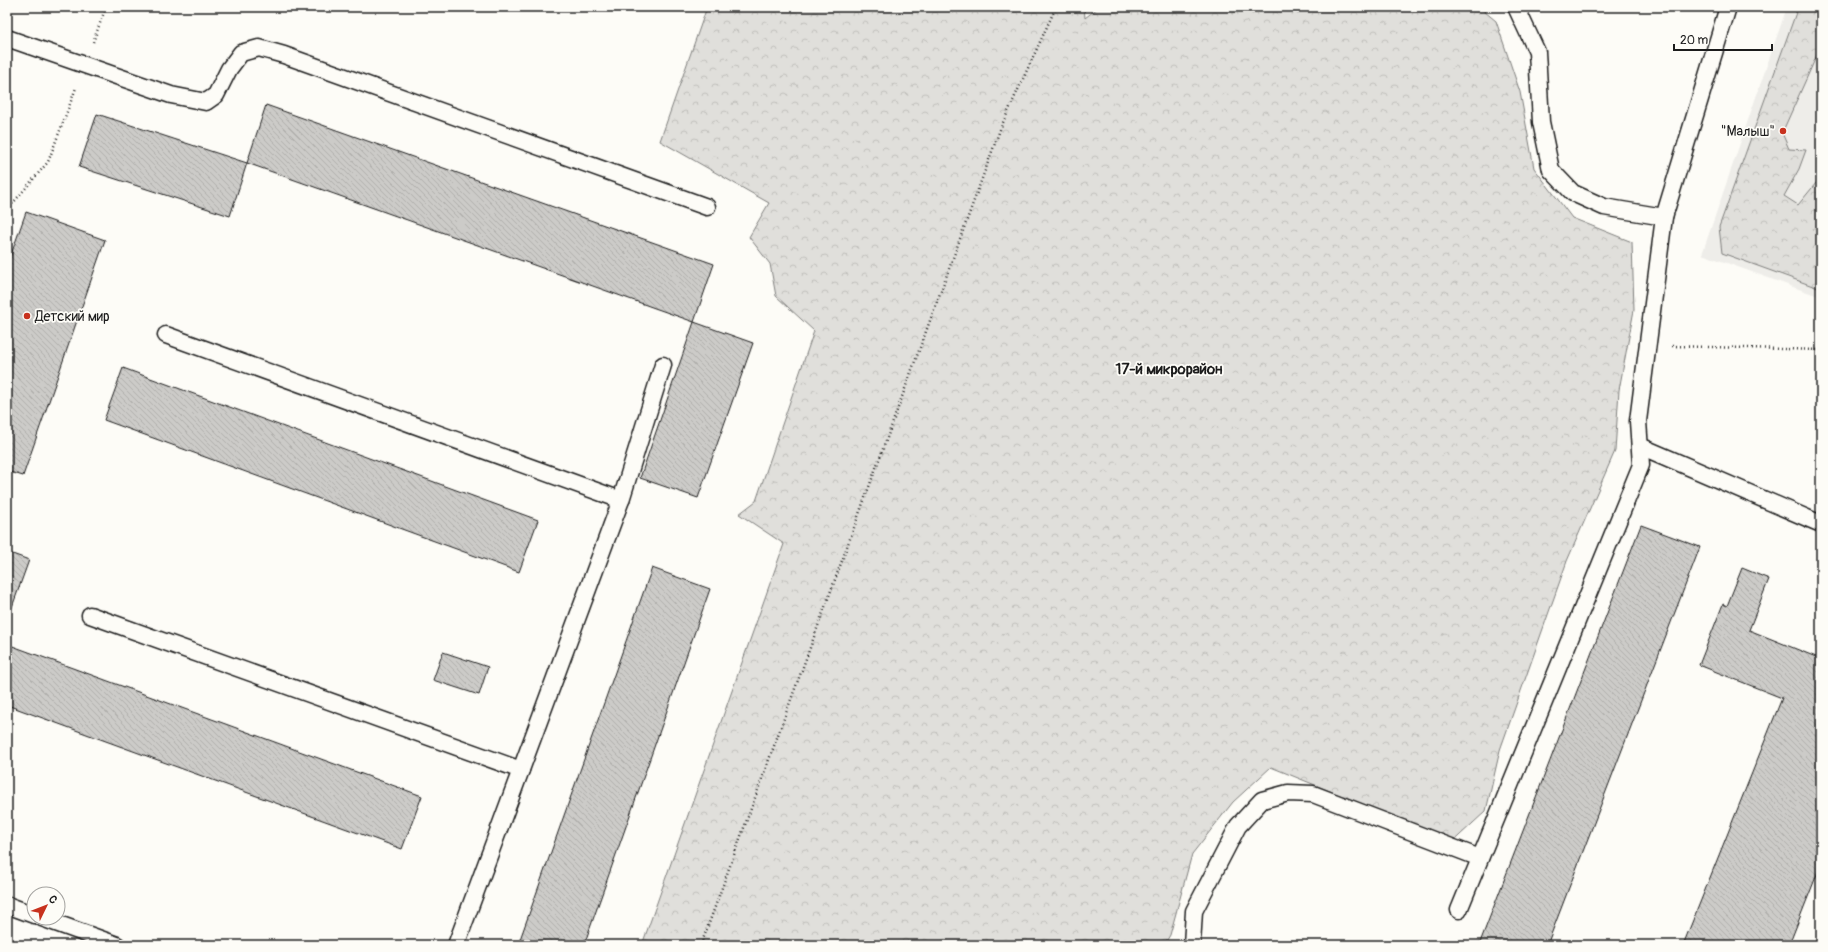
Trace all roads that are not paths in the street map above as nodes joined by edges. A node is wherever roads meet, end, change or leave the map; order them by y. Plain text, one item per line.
1 (1516, 7) edge
2 (1728, 7) edge
3 (7, 38) edge
4 (707, 207) dead end
5 (1664, 217) junction
6 (166, 335) dead end
7 (663, 365) dead end
8 (1640, 446) junction
9 (622, 500) junction
10 (1821, 524) edge
11 (90, 615) dead end
12 (521, 770) junction
13 (1480, 858) junction
14 (7, 906) edge
15 (1459, 910) dead end
16 (26, 912) edge
17 (64, 926) edge
18 (117, 945) edge
19 (456, 945) edge
20 (1192, 945) edge

1 - 5 lane
2 - 5 lane
3 - 4 lane
5 - 8 lane
6 - 9 lane
7 - 9 lane
8 - 10 lane
8 - 13 lane
9 - 12 lane
11 - 12 lane
12 - 19 lane
13 - 15 lane
13 - 20 lane
14 - 16 lane
17 - 18 lane

